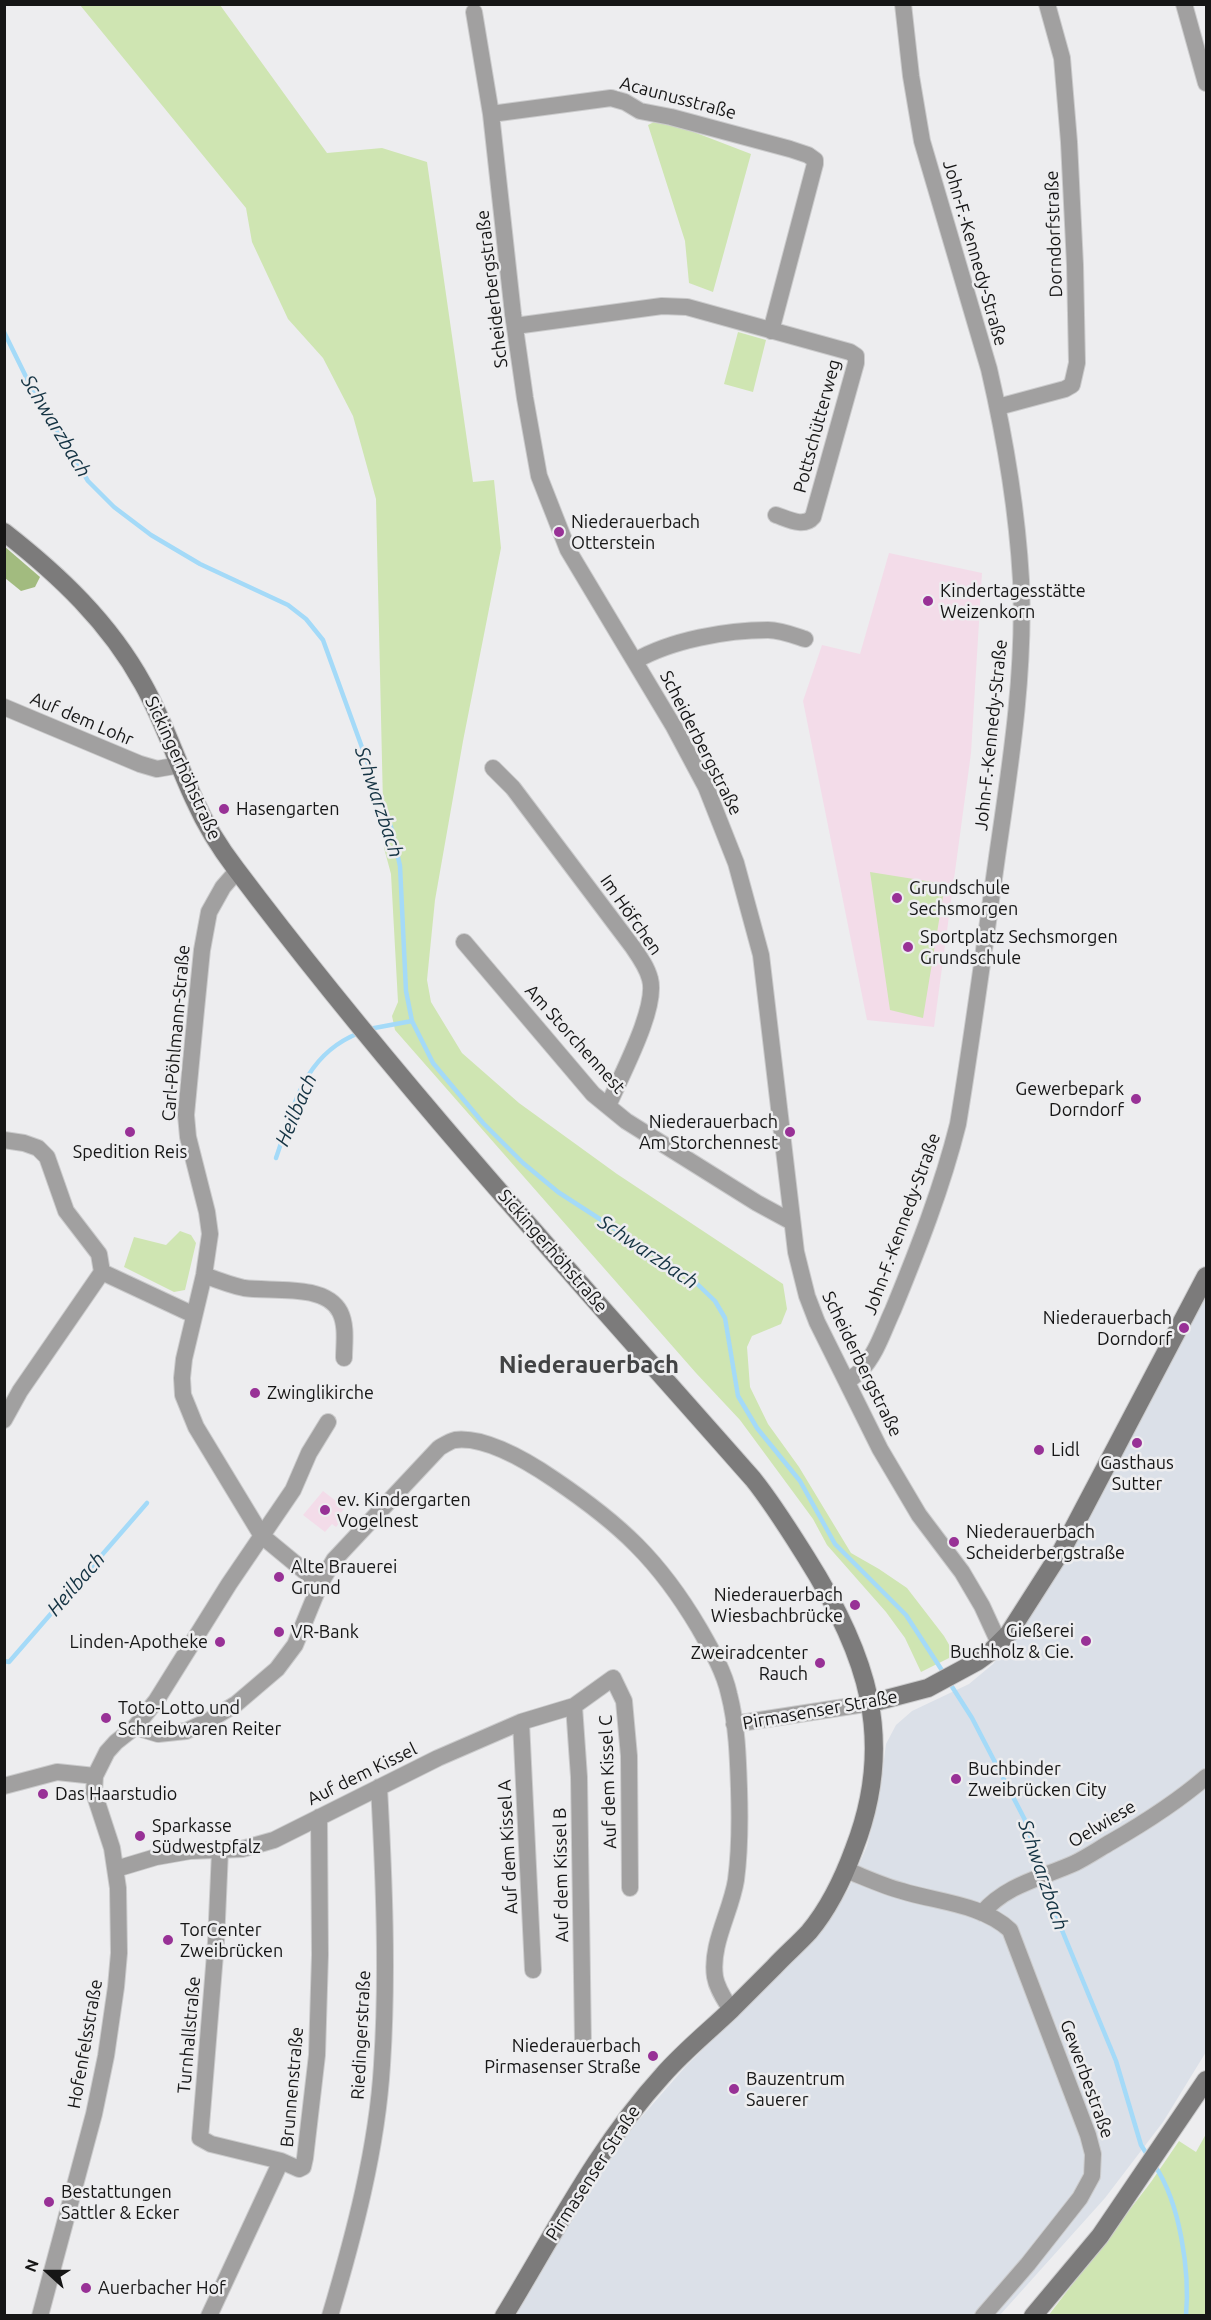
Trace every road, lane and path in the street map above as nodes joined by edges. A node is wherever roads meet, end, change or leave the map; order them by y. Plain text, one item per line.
1 (903, 4) edge
2 (1047, 4) edge
3 (1184, 4) edge
4 (474, 12) dead end
5 (1206, 83) edge
6 (491, 114) junction
7 (515, 326) junction
8 (771, 331) junction
9 (998, 407) junction
10 (776, 515) dead end
11 (4, 532) edge
12 (805, 639) dead end
13 (635, 661) junction
14 (4, 707) edge
15 (180, 765) junction
16 (494, 768) dead end
17 (237, 871) junction
18 (464, 942) dead end
19 (608, 1106) junction
20 (4, 1140) edge
21 (792, 1222) junction
22 (102, 1272) junction
23 (204, 1275) junction
24 (1206, 1276) edge
25 (194, 1315) junction
26 (344, 1358) dead end
27 (847, 1382) junction
28 (4, 1420) edge
29 (328, 1422) dead end
30 (262, 1536) junction
31 (320, 1584) junction
32 (999, 1643) junction
33 (613, 1678) joint
34 (871, 1703) junction
35 (574, 1706) junction
36 (521, 1722) junction
37 (734, 1724) junction
38 (135, 1727) junction
39 (95, 1776) junction
40 (1206, 1778) edge
41 (4, 1786) edge
42 (379, 1787) junction
43 (319, 1817) junction
44 (220, 1851) junction
45 (116, 1869) junction
46 (846, 1870) junction
47 (630, 1888) dead end
48 (982, 1913) junction
49 (533, 1970) dead end
50 (731, 2010) junction
51 (583, 2044) dead end
52 (1206, 2080) edge
53 (281, 2162) junction
54 (40, 2316) edge
55 (209, 2316) edge
56 (330, 2316) edge
57 (504, 2316) edge
58 (984, 2316) edge
59 (1033, 2316) edge

1 - 9 street, John-F.-Kennedy-Straße
2 - 9 street, Dorndorfstraße
3 - 5 street
4 - 6 street, Scheiderbergstraße
6 - 7 street, Scheiderbergstraße
6 - 8 street, Acaunusstraße
7 - 8 street, Pottschütterweg
7 - 13 street, Scheiderbergstraße
8 - 10 street, Pottschütterweg
9 - 27 street, John-F.-Kennedy-Straße
11 - 15 main road, Sickingerhöhstraße
12 - 13 street
13 - 21 street, Scheiderbergstraße
14 - 15 street, Auf dem Lohr
15 - 17 main road, Sickingerhöhstraße
16 - 19 street, Im Höfchen
17 - 23 street, Carl-Pöhlmann-Straße
17 - 34 main road, Sickingerhöhstraße
18 - 19 street, Am Storchennest
19 - 21 street, Am Storchennest
20 - 22 street
21 - 27 street, Scheiderbergstraße
22 - 25 street
22 - 28 street
23 - 25 street, Carl-Pöhlmann-Straße
23 - 26 street
24 - 32 main road, Pirmasenser Straße
25 - 30 street, Carl-Pöhlmann-Straße
27 - 32 street, Scheiderbergstraße
29 - 30 street
30 - 31 street, Carl-Pöhlmann-Straße
30 - 38 street
31 - 37 street
31 - 38 street
32 - 34 main road, Pirmasenser Straße
33 - 35 street, Auf dem Kissel
33 - 47 street, Auf dem Kissel C
34 - 37 street, Pirmasenser Straße
34 - 46 main road, Sickingerhöhstraße
35 - 36 street, Auf dem Kissel
35 - 51 street, Auf dem Kissel B
36 - 42 street, Auf dem Kissel
36 - 49 street, Auf dem Kissel A
37 - 50 street, Pirmasenser Straße
38 - 39 street
39 - 41 street
39 - 45 street, Hofenfelsstraße
40 - 48 street, Oelwiese
42 - 43 street, Auf dem Kissel
42 - 56 street, Riedingerstraße
43 - 44 street, Auf dem Kissel
43 - 53 street, Brunnenstraße
44 - 45 street, Auf dem Kissel
44 - 53 street, Turnhallstraße
45 - 54 street, Hofenfelsstraße
46 - 48 street
46 - 50 main road, Sickingerhöhstraße
48 - 58 street, Gewerbestraße
50 - 57 main road, Pirmasenser Straße
52 - 59 main road
53 - 55 street, Brunnenstraße

